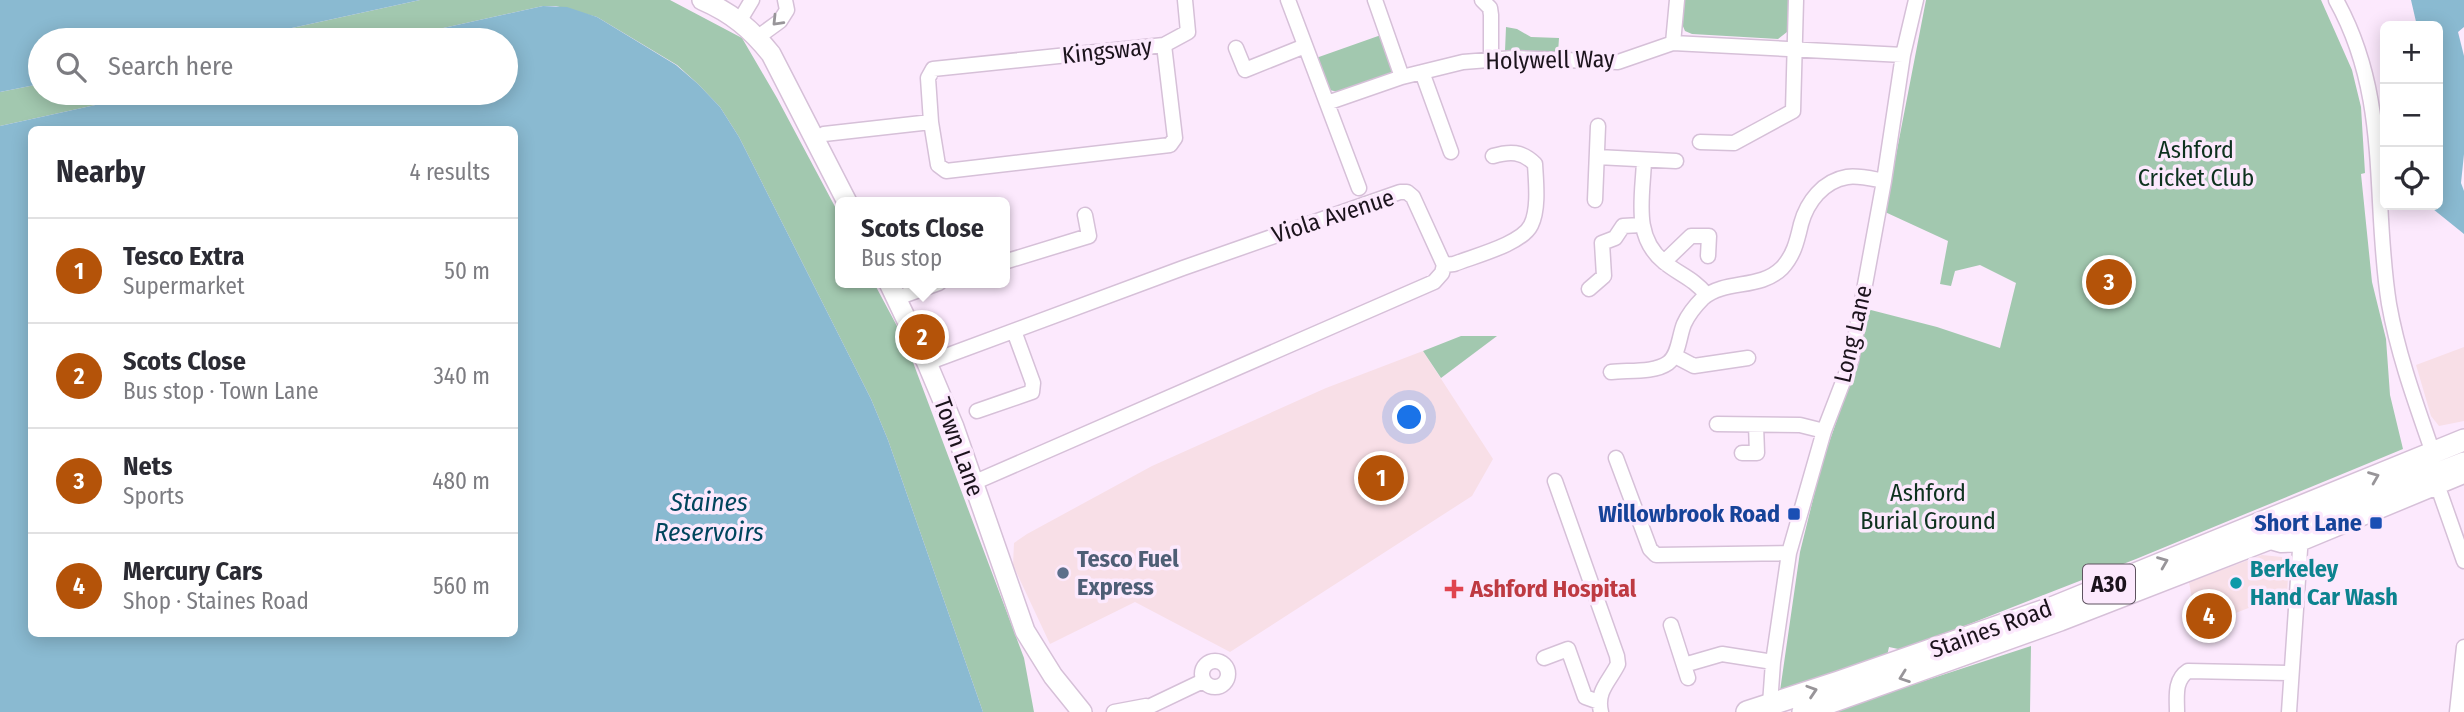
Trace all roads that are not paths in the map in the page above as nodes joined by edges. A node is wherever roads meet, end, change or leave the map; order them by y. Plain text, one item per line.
1 (702, 0) edge
2 (752, 0) edge
3 (785, 0) edge
4 (1185, 0) edge
5 (1287, 0) edge
6 (1375, 0) edge
7 (1482, 0) edge
8 (1677, 0) edge
9 (1796, 0) edge
10 (1916, 0) edge
11 (2336, 0) edge
12 (740, 20) junction
13 (758, 37) junction
14 (1673, 43) junction
15 (1164, 45) junction
16 (1305, 46) junction
17 (1236, 48) dead end
18 (1793, 48) junction
19 (1903, 55) junction
20 (1492, 60) junction
21 (1422, 72) junction
22 (1402, 77) junction
23 (1327, 103) junction
24 (931, 122) junction
25 (1598, 126) dead end
26 (815, 139) junction
27 (1700, 142) dead end
28 (1451, 152) dead end
29 (1493, 156) dead end
30 (1597, 157) junction
31 (1644, 160) junction
32 (1676, 161) dead end
33 (1884, 181) junction
34 (1359, 188) dead end
35 (845, 197) edge
36 (1595, 200) dead end
37 (1085, 215) dead end
38 (1641, 225) junction
39 (1708, 256) dead end
40 (1010, 260) edge
41 (1664, 262) junction
42 (1444, 265) junction
43 (1589, 289) dead end
44 (893, 290) edge
45 (1707, 295) junction
46 (1014, 331) junction
47 (1675, 356) junction
48 (1748, 358) dead end
49 (927, 363) junction
50 (1611, 372) dead end
51 (976, 411) dead end
52 (1717, 424) dead end
53 (1756, 425) junction
54 (1824, 432) junction
55 (2464, 440) edge
56 (2464, 449) edge
57 (2434, 452) junction
58 (1742, 453) dead end
59 (1616, 458) dead end
60 (2464, 463) edge
61 (2464, 476) edge
62 (1555, 481) dead end
63 (973, 483) junction
64 (2438, 487) junction
65 (2308, 504) junction
66 (2301, 536) junction
67 (1789, 553) junction
68 (2464, 561) edge
69 (1020, 615) junction
70 (1671, 625) dead end
71 (2464, 648) edge
72 (1544, 658) dead end
73 (1773, 662) junction
74 (2291, 673) junction
75 (1203, 681) dead end
76 (1770, 704) junction
77 (1600, 707) edge
78 (1144, 710) edge
79 (1082, 712) edge
80 (1098, 712) edge
81 (1114, 712) edge
82 (1747, 712) edge
83 (1803, 712) edge
84 (2177, 712) edge
85 (2289, 712) edge
86 (2457, 712) edge

1 - 12 main road
2 - 12 street
3 -> 13 street
4 - 15 street
5 - 16 street
6 - 22 street
7 - 20 street
8 - 14 street
9 - 18 street
10 - 19 street, Long Lane
11 - 57 street
12 - 13 main road
13 - 26 main road
14 - 18 street, Holywell Way
14 - 20 street, Holywell Way
15 - 24 street, Kingsway
15 - 24 street, Kingsway
16 - 17 street
16 - 23 street
18 - 19 street, Holywell Way
18 - 27 street
19 - 33 street, Long Lane
20 - 21 street, Holywell Way
21 - 22 street, Holywell Way
21 - 28 street
22 - 23 street, Holywell Way
23 - 34 street
24 - 26 street
25 - 30 street
26 - 35 main road
29 - 42 street
30 - 31 street
30 - 36 street
31 - 32 street
31 - 38 street
33 - 45 street
33 - 54 street, Long Lane
37 - 40 street
38 - 41 street
38 - 43 street
39 - 41 street
41 - 45 street
42 - 46 street, Viola Avenue
42 - 63 street
44 - 49 main road, Town Lane
45 - 47 street
46 - 49 street, Viola Avenue
46 - 51 street
47 - 48 street
47 - 50 street
49 - 63 main road, Town Lane
52 - 53 street
53 - 54 street
53 - 58 street
54 - 67 street, Long Lane
55 - 57 highway, Staines Road / A30
56 - 57 highway
65 -> 57 highway, Staines Road / A30
59 - 67 street
60 - 66 highway, Staines Road / A30
61 - 64 street, Staines Road
62 - 77 street
63 - 69 main road, Town Lane
64 - 66 street, Staines Road
64 - 68 street
65 - 66 highway
76 -> 65 highway, Staines Road / A30
66 - 74 street
66 -> 83 highway, Staines Road / A30
67 - 73 street, Long Lane
69 - 79 main road, Town Lane
69 - 80 main road, Town Lane
70 - 73 street
71 - 86 street
72 - 77 street
73 - 76 street, Long Lane
74 - 84 street
74 - 85 street
75 - 78 street
76 - 82 highway, Staines Road / A30
78 - 81 street

